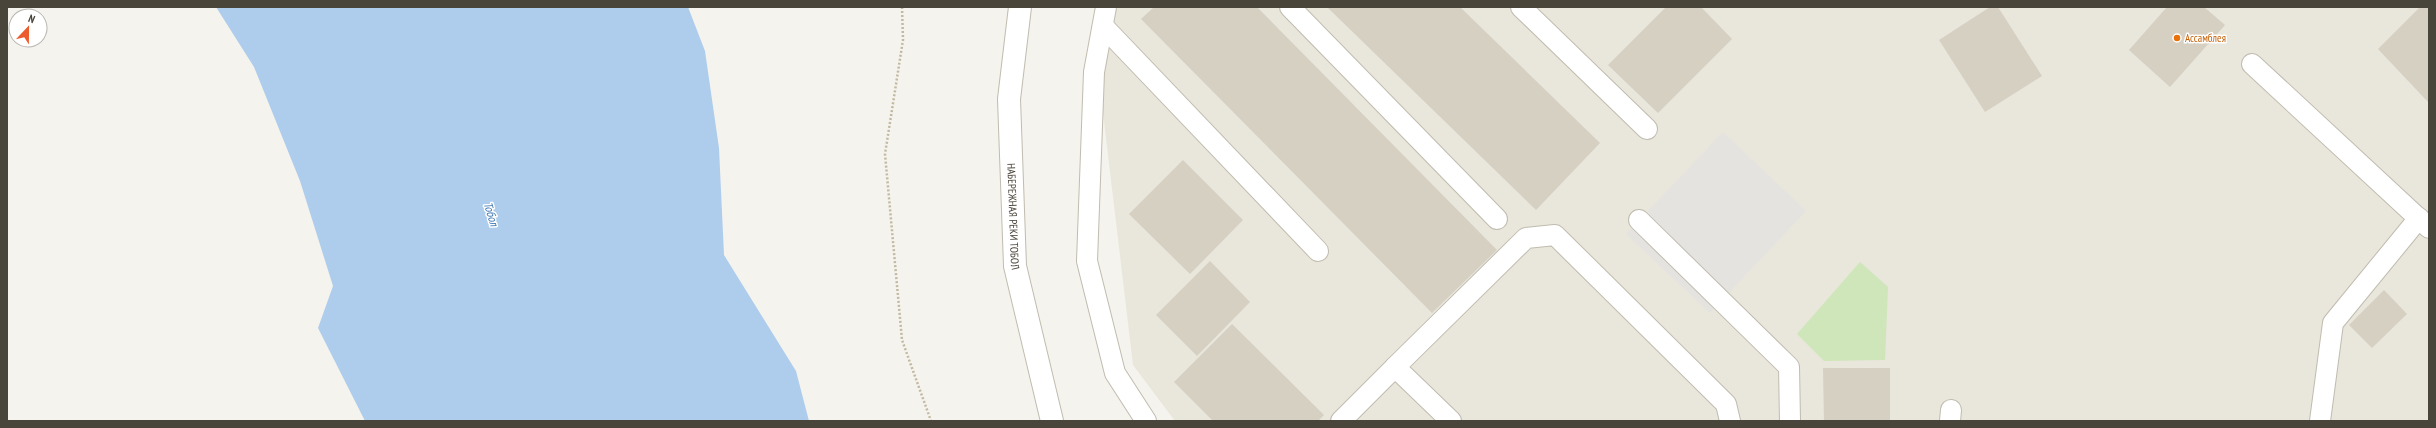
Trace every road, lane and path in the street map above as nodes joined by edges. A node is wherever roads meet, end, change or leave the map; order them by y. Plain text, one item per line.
1 (902, 7) edge
2 (1020, 7) edge
3 (1106, 7) edge
4 (1290, 7) edge
5 (1521, 7) edge
6 (1103, 26) junction
7 (2252, 64) dead end
8 (1647, 129) dead end
9 (1497, 219) dead end
10 (1639, 220) dead end
11 (2424, 223) edge
12 (1318, 251) dead end
13 (1395, 367) junction
14 (931, 421) edge
15 (1052, 421) edge
16 (1146, 421) edge
17 (1341, 421) edge
18 (1451, 421) edge
19 (1730, 421) edge
20 (1790, 421) edge
21 (2320, 421) edge

1 - 14 path
2 - 15 street, НАБЕРЕЖНАЯ РЕКИ ТОБОЛ
3 - 6 lane
4 - 9 lane
5 - 8 lane
6 - 12 lane
6 - 16 lane
7 - 11 lane
10 - 20 lane
11 - 21 lane
13 - 17 lane
13 - 18 lane
13 - 19 lane

